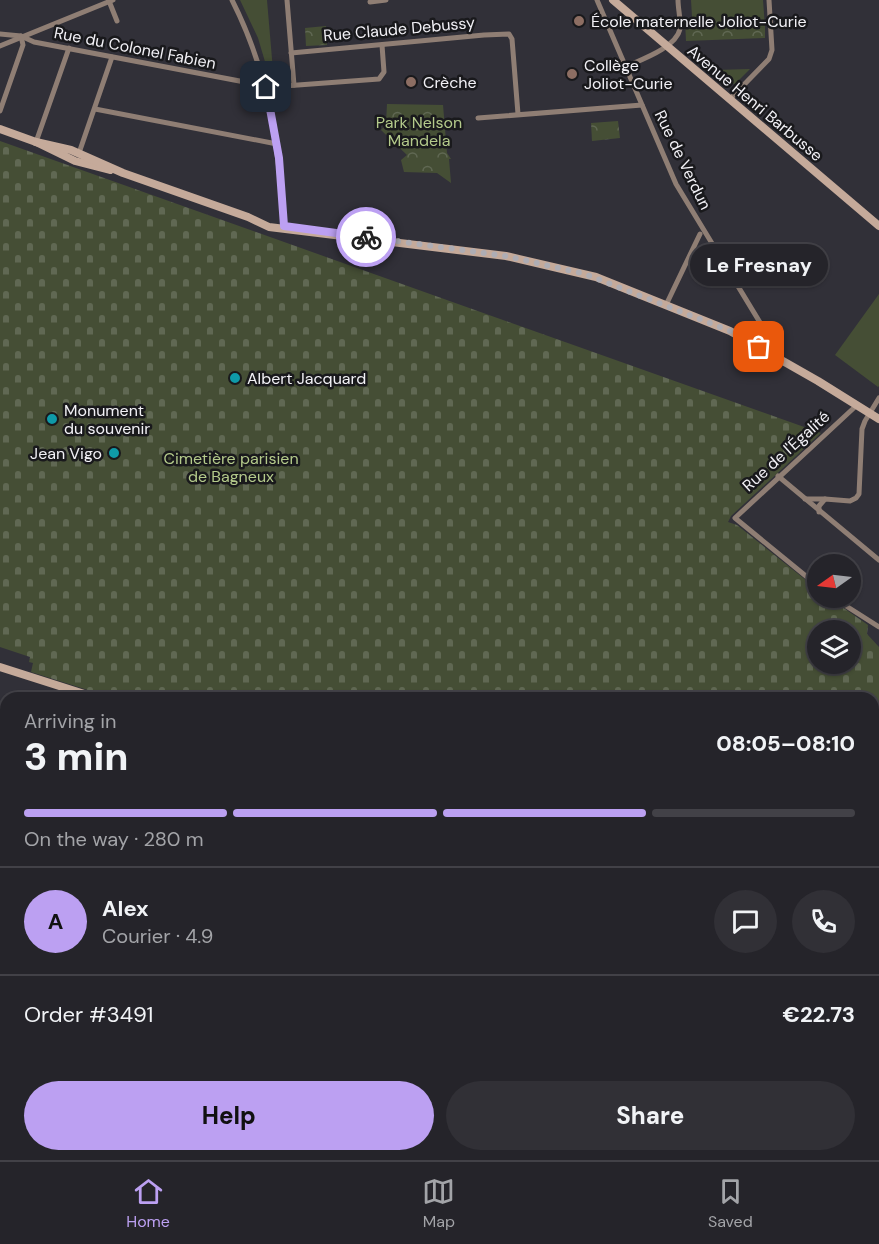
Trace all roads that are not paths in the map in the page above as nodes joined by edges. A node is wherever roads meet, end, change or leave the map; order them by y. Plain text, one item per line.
1 (232, 0) edge
2 (287, 0) edge
3 (386, 0) edge
4 (597, 0) edge
5 (613, 0) edge
6 (678, 0) edge
7 (769, 0) edge
8 (111, 1) edge
9 (370, 2) dead end
10 (117, 21) dead end
11 (0, 34) edge
12 (21, 36) junction
13 (382, 45) junction
14 (0, 46) edge
15 (667, 46) junction
16 (69, 48) junction
17 (291, 53) junction
18 (112, 57) junction
19 (625, 67) junction
20 (294, 86) junction
21 (266, 87) junction
22 (730, 99) junction
23 (642, 105) junction
24 (95, 109) junction
25 (0, 111) edge
26 (518, 114) junction
27 (478, 118) dead end
28 (0, 129) edge
29 (36, 142) junction
30 (277, 144) junction
31 (79, 153) junction
32 (123, 173) junction
33 (248, 217) junction
34 (879, 225) edge
35 (284, 226) junction
36 (700, 234) dead end
37 (383, 240) junction
38 (666, 305) junction
39 (775, 356) junction
40 (879, 398) edge
41 (857, 405) junction
42 (870, 414) junction
43 (879, 419) edge
44 (778, 476) junction
45 (804, 499) junction
46 (825, 499) junction
47 (819, 512) junction
48 (879, 560) edge
49 (807, 577) edge
50 (849, 608) edge
51 (879, 627) edge
52 (0, 667) edge
53 (78, 692) edge

1 - 21 street
2 - 17 street
3 - 9 street
4 - 19 street, Rue de Verdun
5 - 15 street, Avenue Henri Barbusse
6 - 15 street
7 - 22 street
8 - 10 street
8 - 12 street
11 - 12 street, Rue du Colonel Fabien
12 - 14 street
12 - 16 street, Rue du Colonel Fabien
12 - 25 street
13 - 17 street, Rue Claude Debussy
13 - 20 street, Rue du Colonel Fabien
13 - 26 street, Rue Claude Debussy
15 - 19 street
15 - 22 street, Avenue Henri Barbusse
16 - 18 street, Rue du Colonel Fabien
16 - 29 street
17 - 20 street
18 - 21 street, Rue du Colonel Fabien
18 - 24 street
19 - 23 street, Rue de Verdun
20 - 21 street, Rue du Colonel Fabien
21 - 30 street
22 - 34 street, Avenue Henri Barbusse
23 - 26 street
23 - 39 street, Rue de Verdun
24 - 30 street
24 - 31 street
26 - 27 street
28 - 29 street
29 - 31 street
29 - 32 street
30 - 35 street
31 - 32 street
32 - 33 street
33 - 35 street
33 - 37 street
35 - 37 street
36 - 38 street
37 - 38 street
38 - 39 street
39 - 41 street
40 - 42 street
41 - 42 street
41 - 44 street, Rue de l'Égalité
42 - 43 street
42 - 46 street
44 - 45 street
44 - 49 street, Rue de l'Égalité
45 - 46 street
45 - 47 street
46 - 47 street
47 - 48 street
50 - 51 street
52 - 53 street

